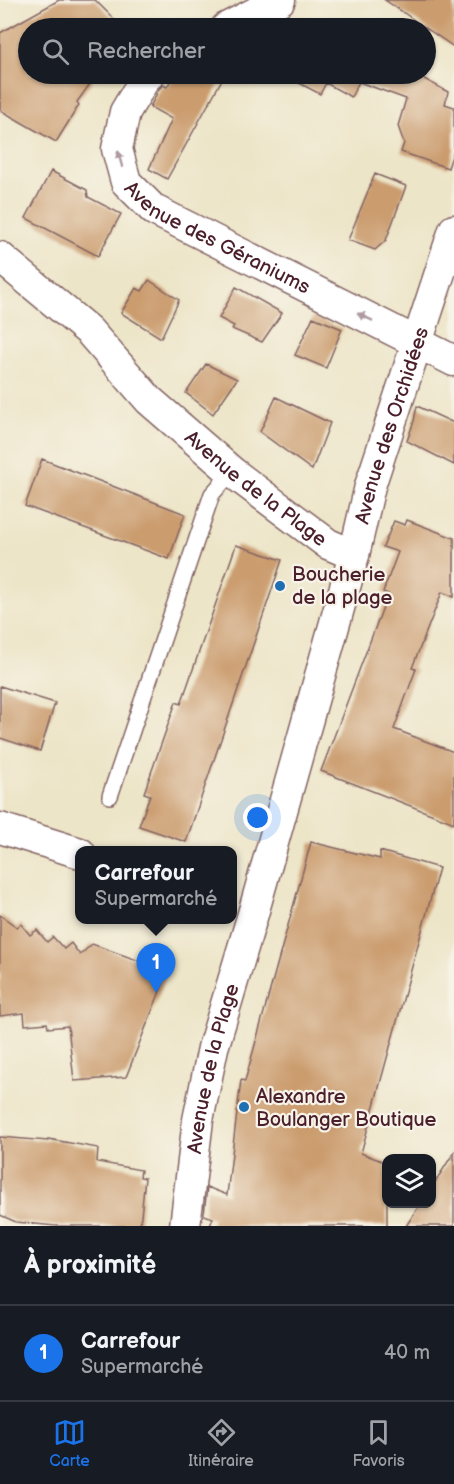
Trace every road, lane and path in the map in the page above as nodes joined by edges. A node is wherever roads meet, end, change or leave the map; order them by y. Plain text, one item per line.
1 (280, 0) edge
2 (245, 18) edge
3 (142, 84) edge
4 (454, 230) edge
5 (0, 257) edge
6 (418, 343) junction
7 (454, 361) edge
8 (232, 472) junction
9 (354, 555) junction
10 (110, 796) dead end
11 (0, 828) edge
12 (75, 851) edge
13 (243, 911) edge
14 (185, 1226) edge

1 - 2 street
6 -> 3 street, Avenue des Géraniums
4 - 6 street, Avenue des Orchidées
5 - 8 street, Avenue de la Plage
6 - 7 street, Avenue des Géraniums
6 - 9 street, Avenue des Orchidées
8 - 9 street, Avenue de la Plage
8 - 10 lane
9 - 13 street, Avenue de la Plage
11 - 12 street
13 - 14 street, Avenue de la Plage

